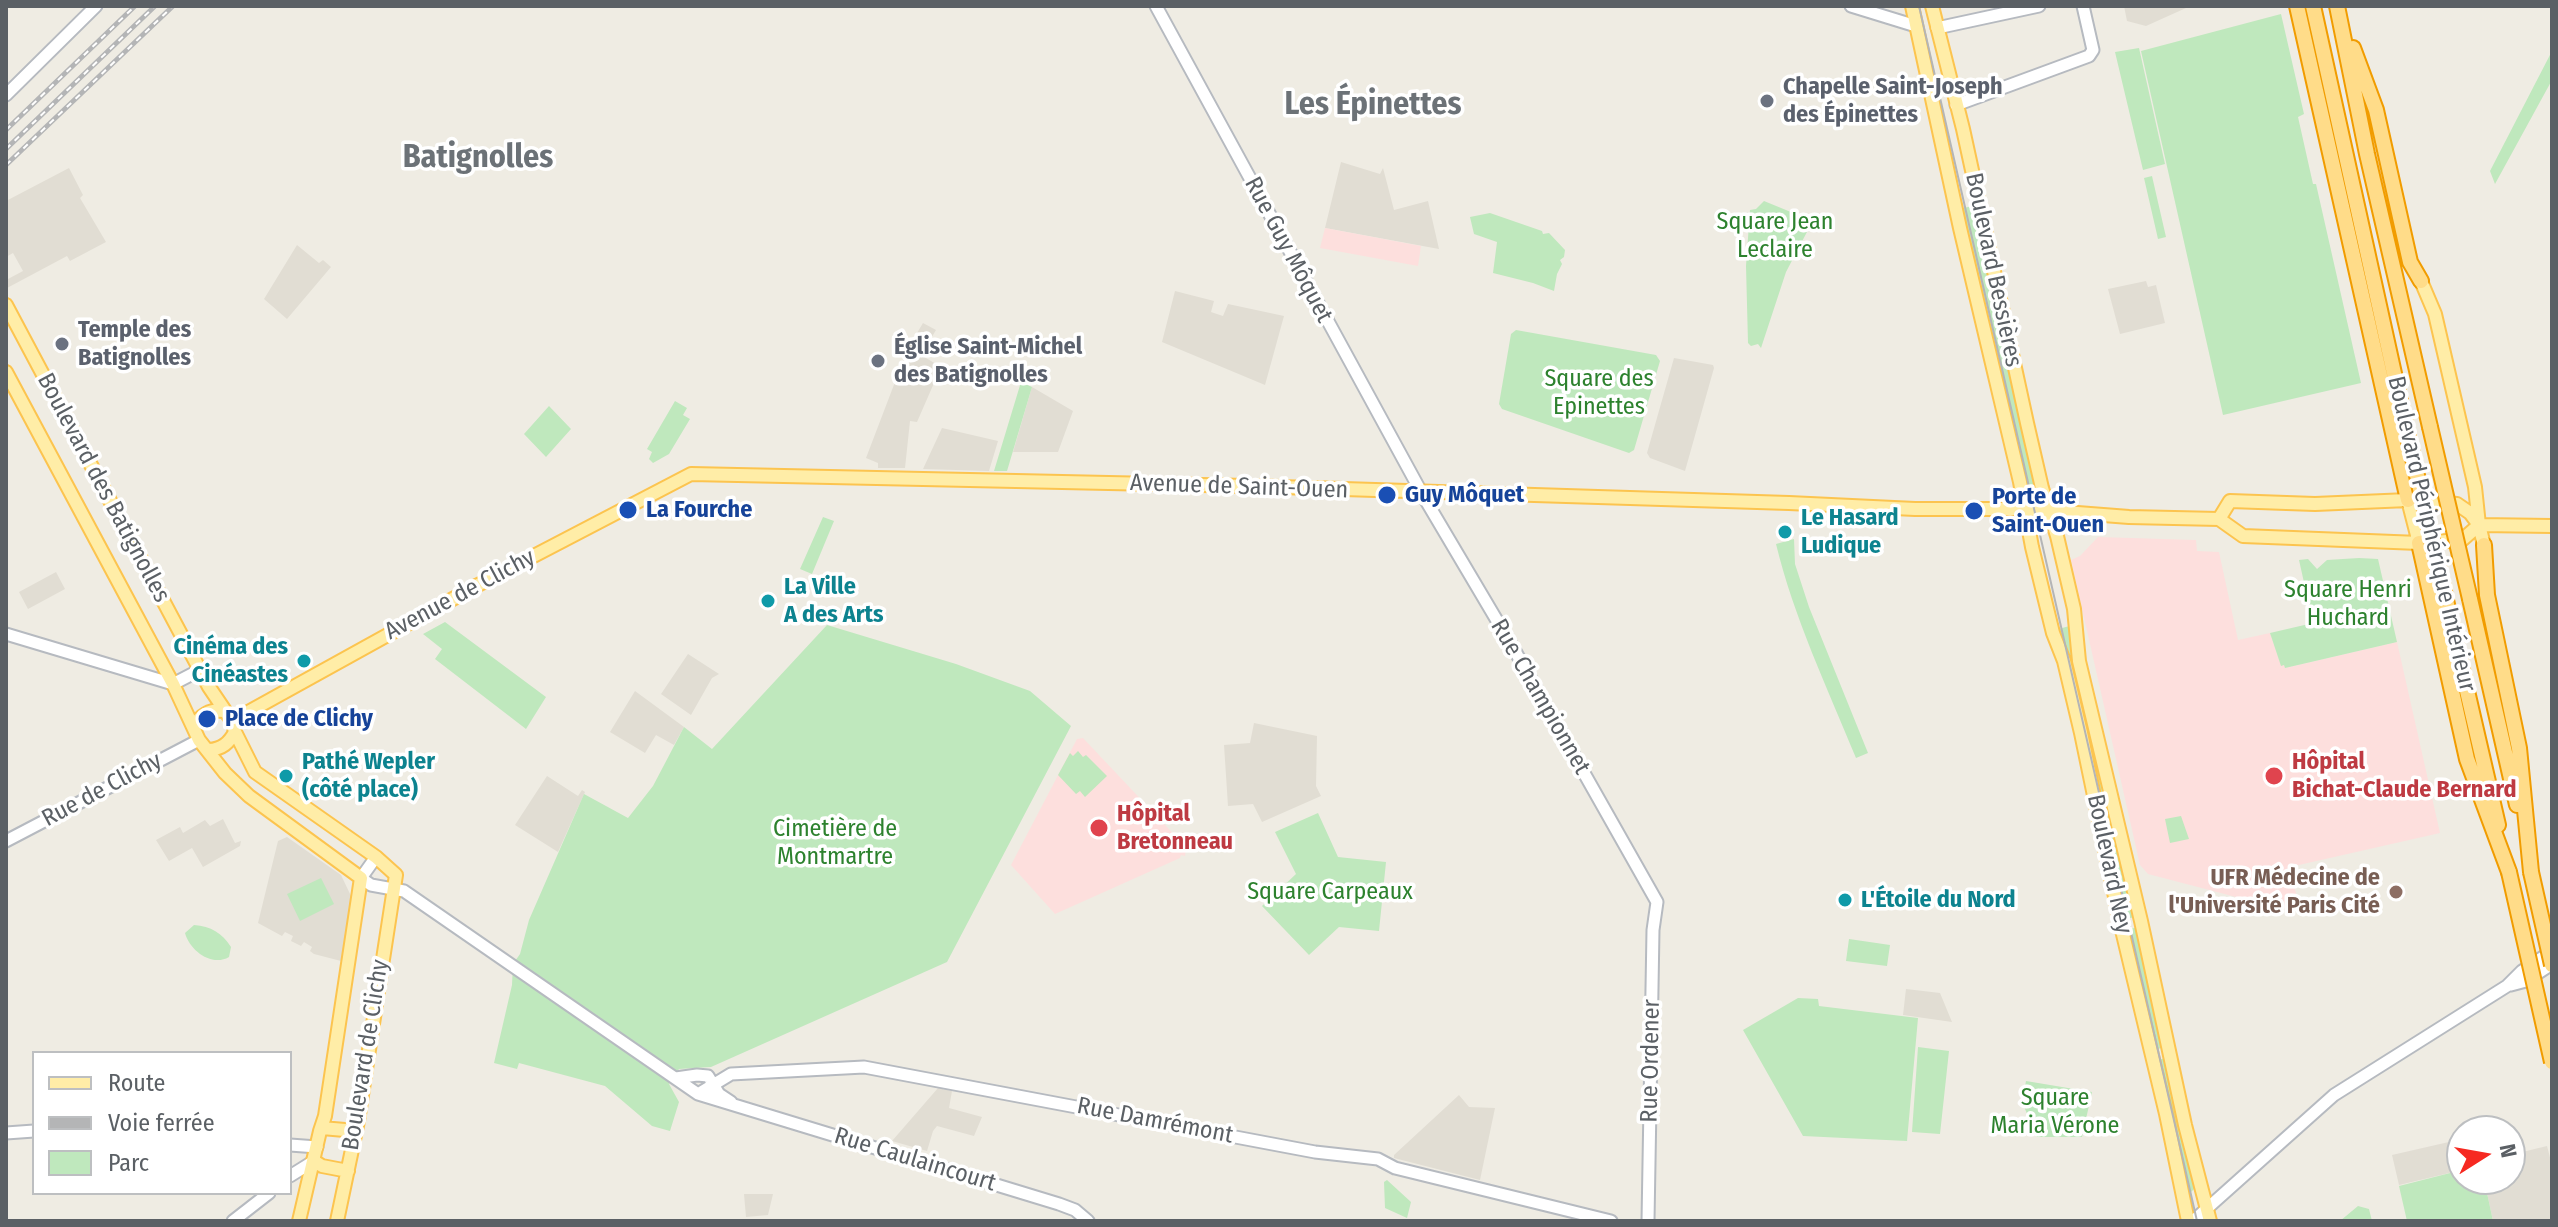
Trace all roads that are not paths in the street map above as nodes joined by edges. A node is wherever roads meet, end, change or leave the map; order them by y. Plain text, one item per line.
1 (96, 6) edge
2 (1156, 6) edge
3 (1851, 6) edge
4 (1912, 6) edge
5 (1932, 6) edge
6 (2039, 6) edge
7 (2083, 6) edge
8 (2297, 6) edge
9 (2313, 6) edge
10 (2338, 6) edge
11 (1916, 26) junction
12 (1937, 28) junction
13 (6, 95) edge
14 (1956, 105) junction
15 (1936, 117) junction
16 (2421, 281) joint
17 (6, 305) edge
18 (6, 372) edge
19 (691, 474) joint
20 (1422, 493) junction
21 (2408, 500) junction
22 (2026, 509) junction
23 (2050, 511) junction
24 (2219, 519) junction
25 (2479, 525) junction
26 (2552, 526) edge
27 (2419, 543) junction
28 (2484, 545) joint
29 (6, 634) edge
30 (200, 670) junction
31 (173, 684) junction
32 (230, 721) junction
33 (201, 739) junction
34 (6, 841) edge
35 (376, 857) junction
36 (2509, 872) junction
37 (2531, 872) junction
38 (361, 878) junction
39 (399, 890) junction
40 (1657, 902) joint
41 (2552, 951) edge
42 (2552, 964) edge
43 (2507, 986) junction
44 (2552, 1062) edge
45 (676, 1078) junction
46 (713, 1084) junction
47 (698, 1094) junction
48 (737, 1106) junction
49 (322, 1128) junction
50 (32, 1131) edge
51 (356, 1131) junction
52 (6, 1133) edge
53 (292, 1145) edge
54 (317, 1147) junction
55 (314, 1161) junction
56 (348, 1171) junction
57 (292, 1175) edge
58 (266, 1195) edge
59 (2208, 1215) edge
60 (233, 1221) edge
61 (299, 1221) edge
62 (337, 1221) edge
63 (1088, 1221) edge
64 (1611, 1221) edge
65 (1648, 1221) edge
66 (2190, 1221) edge

1 - 13 street
2 - 20 street, Rue Guy Môquet
3 - 11 street
4 - 11 main road, Boulevard Bessières
5 - 12 main road, Boulevard Bessières
6 - 12 street
7 - 14 street
8 - 21 highway
9 - 36 highway, Boulevard Périphérique Intérieur, bridge
10 - 16 highway
10 - 37 highway, bridge
11 - 12 main road
11 - 15 main road, Boulevard Bessières
12 - 14 main road, Boulevard Bessières
14 - 15 main road
14 - 23 main road, Boulevard Bessières
15 - 22 main road, Boulevard Bessières
16 - 25 main road
17 - 30 main road, Boulevard des Batignolles
18 - 31 main road, Boulevard des Batignolles
19 - 20 main road, Avenue de Saint-Ouen
19 - 32 main road, Avenue de Clichy
20 - 22 main road, Avenue de Saint-Ouen
20 - 40 street, Rue Championnet
21 - 24 main road
21 - 25 main road
21 - 27 main road
22 - 23 main road, Avenue de Saint-Ouen
22 - 66 main road, Boulevard Ney
23 - 24 main road, Avenue de Saint-Ouen
23 - 59 main road, Boulevard Ney
24 - 27 main road
25 - 26 main road
25 - 27 main road
25 - 28 main road
27 - 36 highway
28 - 37 highway
29 - 31 street
30 - 31 street
30 - 32 main road
31 - 33 main road
32 - 33 main road
32 - 33 main road
32 - 35 main road, Boulevard de Clichy
33 - 34 street, Rue de Clichy
33 - 38 main road
35 - 38 street, Boulevard de Clichy
35 - 39 main road, Boulevard de Clichy
36 - 44 highway, Boulevard Périphérique Intérieur, bridge
37 - 42 highway, bridge
38 - 39 street
38 - 49 main road, Boulevard de Clichy
39 - 45 street, Rue Caulaincourt
39 - 51 main road, Boulevard de Clichy
40 - 65 street, Rue Ordener
41 - 43 street
42 - 43 street
43 - 59 street
45 - 46 street, Rue Caulaincourt
45 - 47 street, Rue Caulaincourt
46 - 47 street, Rue Damrémont
46 - 48 street, Rue Caulaincourt
46 - 64 street, Rue Damrémont
47 - 48 street, Rue Caulaincourt
48 - 63 street, Rue Caulaincourt
49 - 51 main road
49 - 54 main road, Boulevard de Clichy
50 - 52 street
51 - 56 main road, Boulevard de Clichy
53 - 54 street
54 - 55 main road, Boulevard de Clichy
55 - 56 main road
55 - 57 street
55 - 61 main road, Boulevard de Clichy
56 - 62 main road, Boulevard de Clichy
58 - 60 street
59 - 66 street

